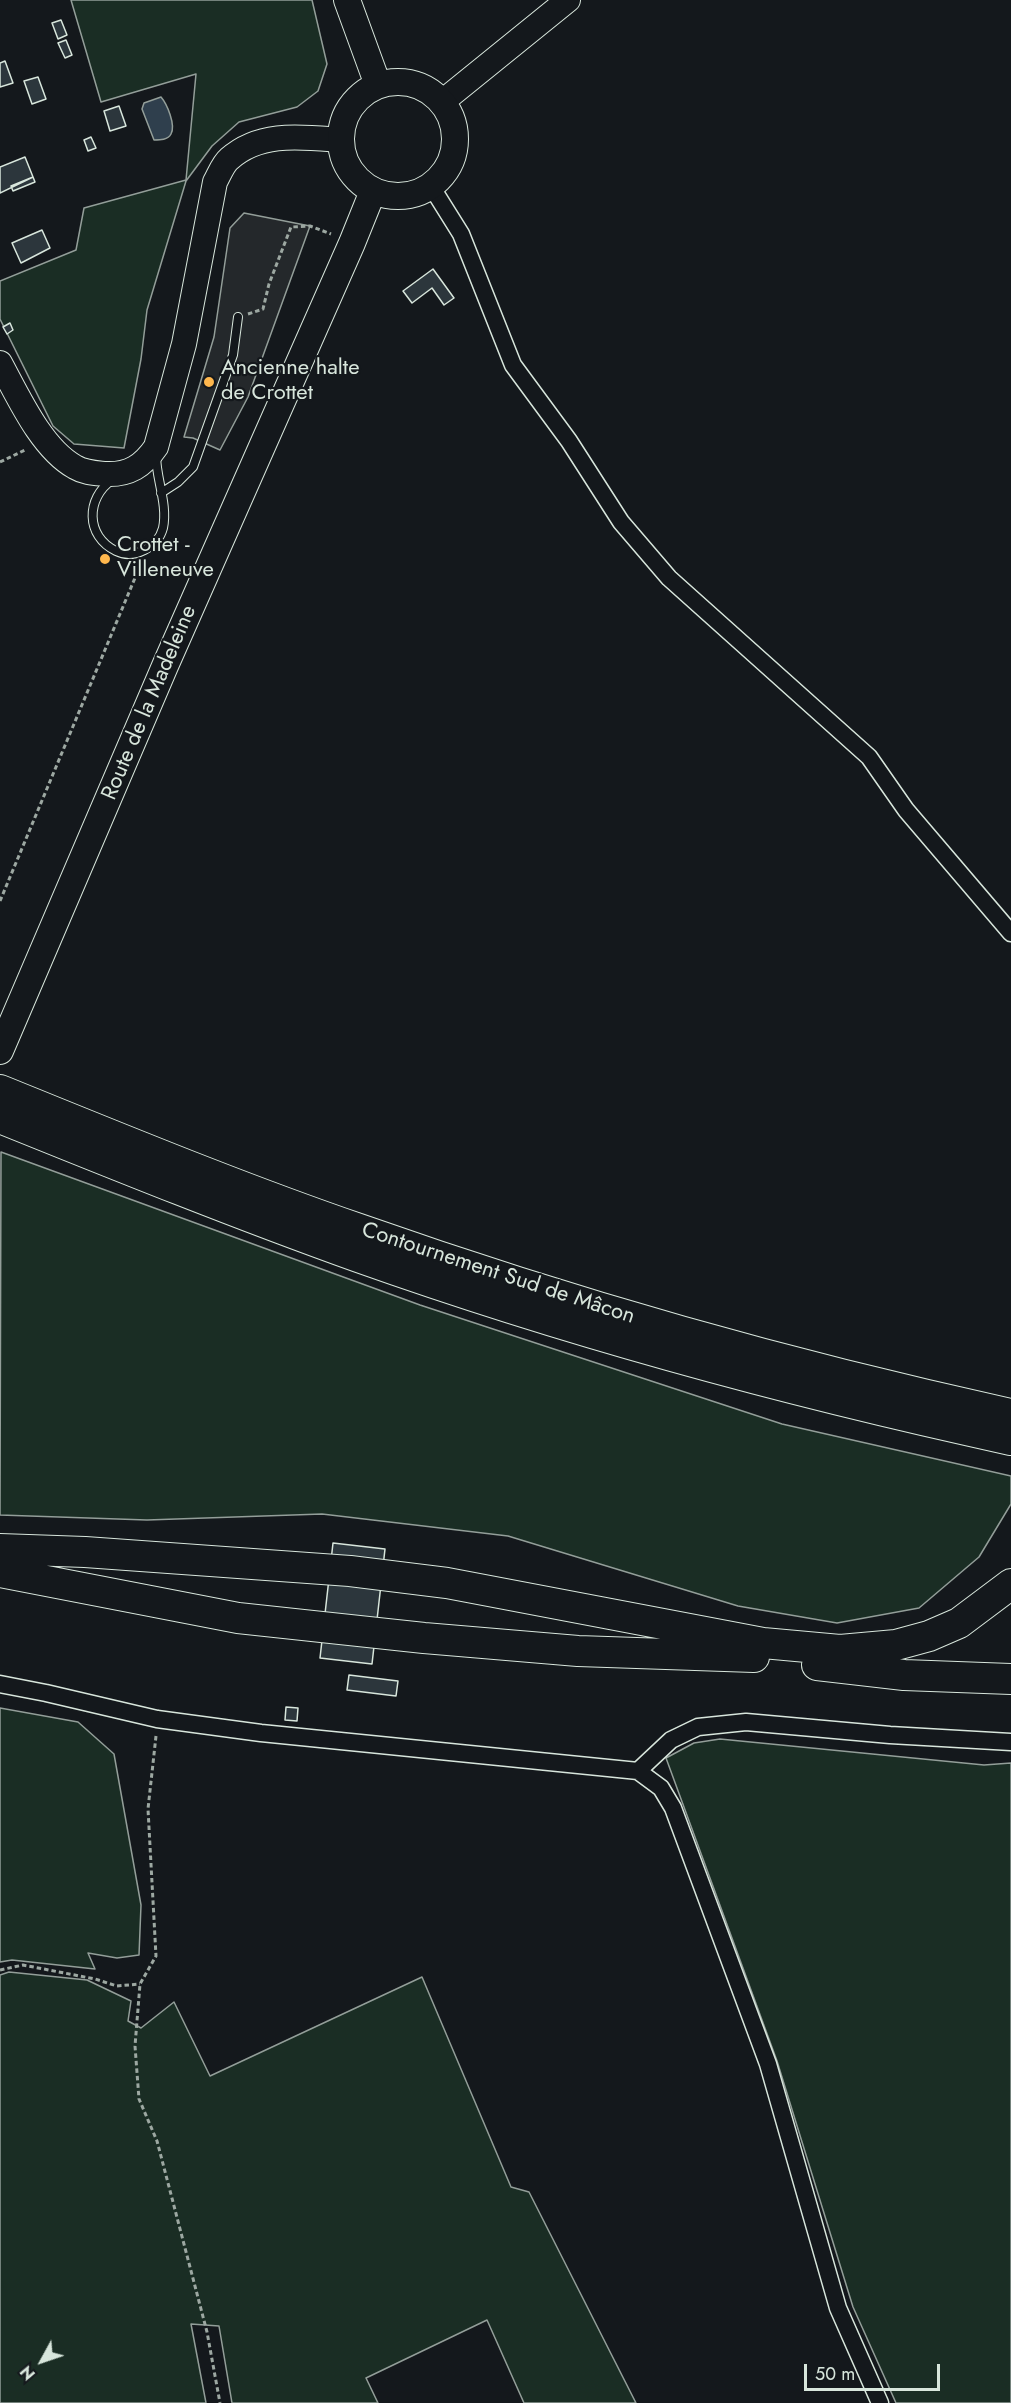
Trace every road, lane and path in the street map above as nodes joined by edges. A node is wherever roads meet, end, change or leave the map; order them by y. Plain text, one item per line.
1 (347, 0) edge
2 (568, 0) edge
3 (378, 85) junction
4 (442, 102) junction
5 (340, 140) junction
6 (431, 186) junction
7 (373, 191) junction
8 (352, 243) junction
9 (238, 317) joint
10 (0, 363) edge
11 (43, 437) junction
12 (156, 447) junction
13 (0, 462) edge
14 (120, 474) junction
15 (161, 493) junction
16 (147, 550) junction
17 (0, 901) edge
18 (1011, 933) edge
19 (1, 1048) edge
20 (0, 1090) edge
21 (0, 1118) edge
22 (1011, 1414) edge
23 (1011, 1440) edge
24 (0, 1549) edge
25 (0, 1572) edge
26 (1011, 1584) edge
27 (1011, 1679) edge
28 (0, 1684) edge
29 (157, 1719) junction
30 (1011, 1742) edge
31 (638, 1771) junction
32 (0, 1970) edge
33 (140, 1984) junction
34 (220, 2403) edge
35 (880, 2403) edge

1 - 3 main road
2 - 4 street
3 - 4 main road
3 - 5 main road
4 - 6 main road
5 - 7 main road
5 - 12 street
6 - 7 main road
6 - 18 street
7 - 8 main road, Route de la Madeleine
8 - 9 path
8 - 19 main road, Route de la Madeleine
9 - 15 lane
10 - 11 street
11 - 13 path
11 - 14 street
12 - 14 street
12 - 15 lane
14 - 16 lane
15 - 16 lane
16 - 17 path
20 - 22 highway, Contournement Sud de Mâcon
21 - 23 highway, Contournement Sud de Mâcon
24 - 26 highway
25 - 27 highway
28 - 29 street
29 - 31 street
29 - 33 path
30 - 31 street
31 - 35 street
32 - 33 path
33 - 34 path

